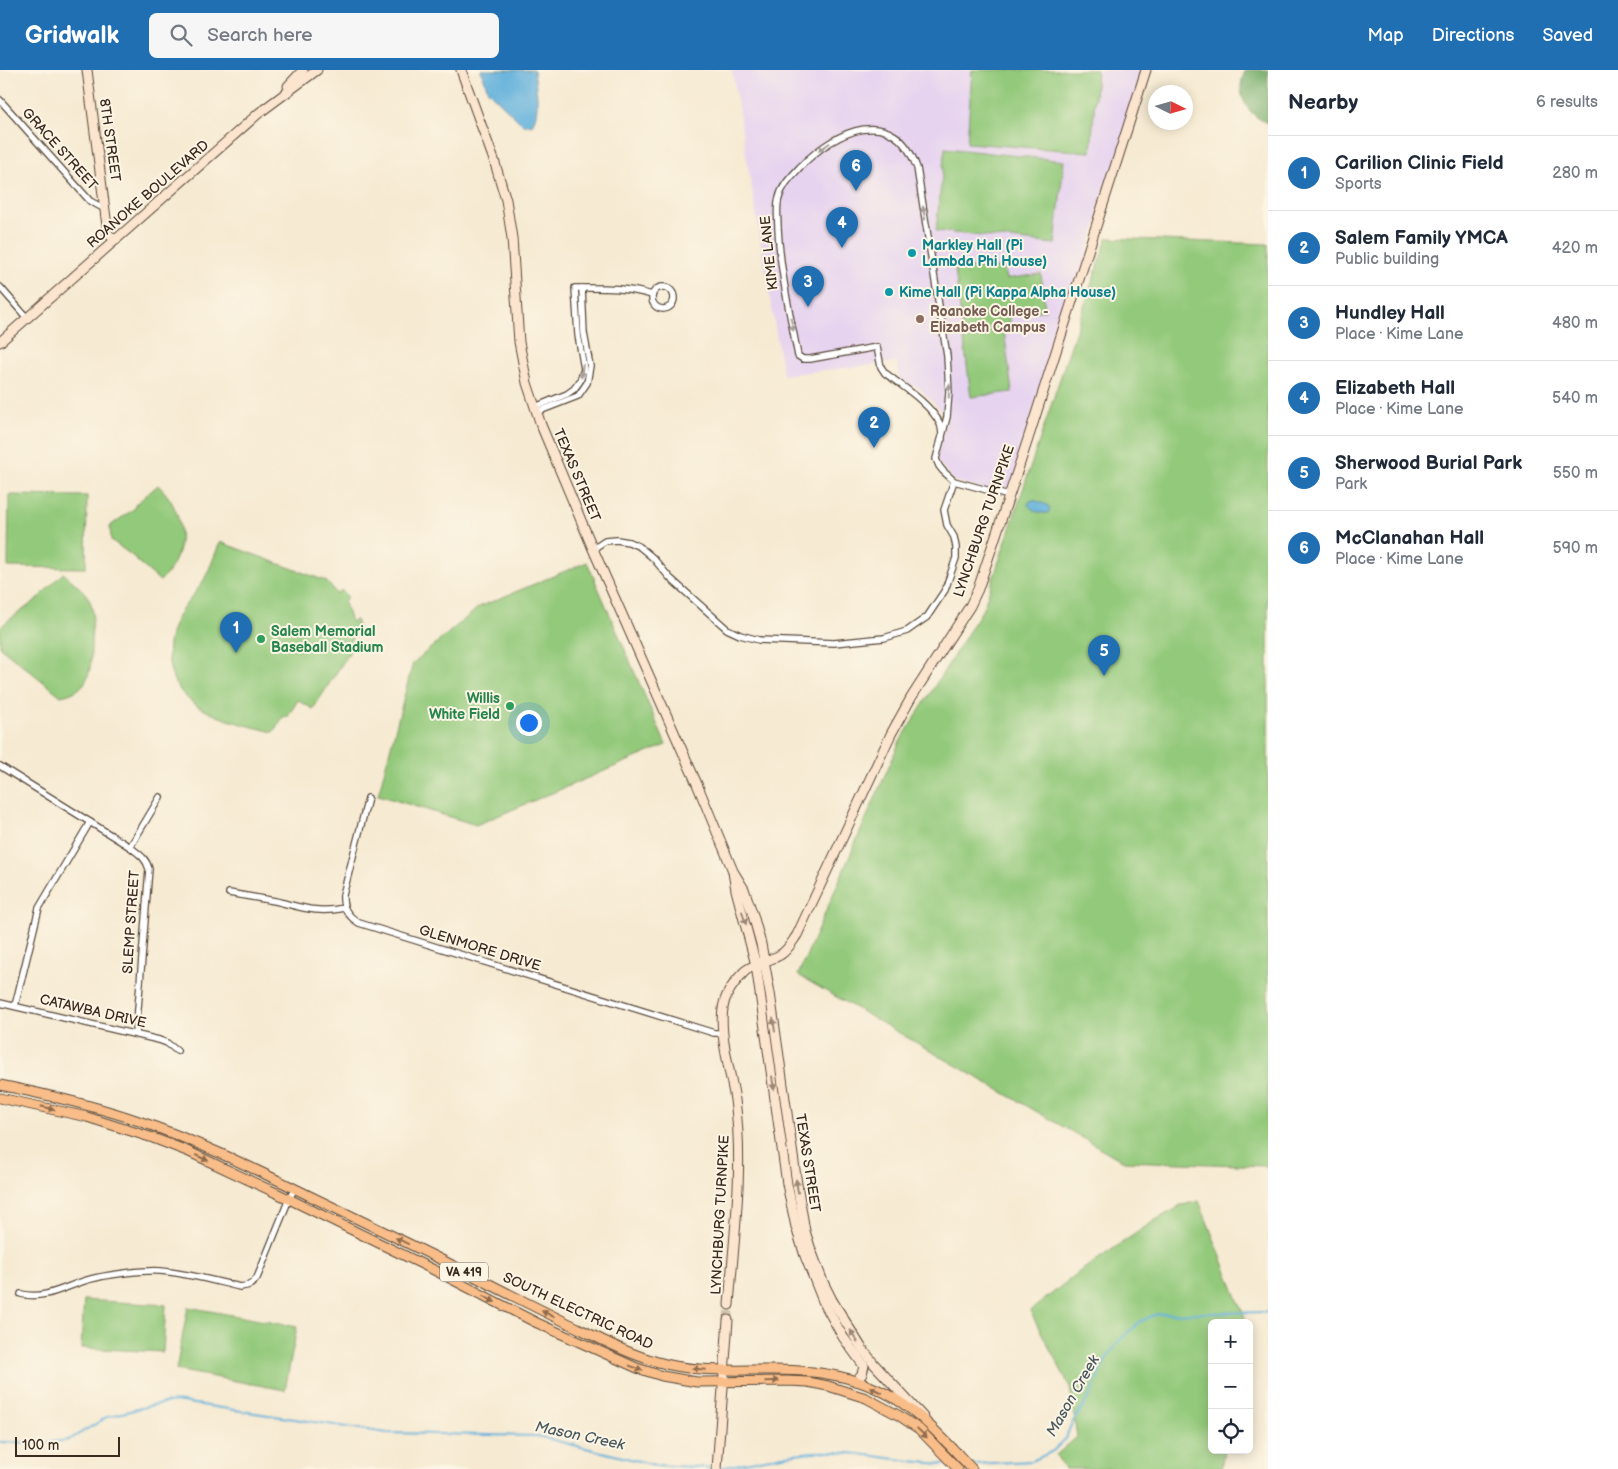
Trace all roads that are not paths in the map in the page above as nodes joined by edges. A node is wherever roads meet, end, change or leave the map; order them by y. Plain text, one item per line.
1 (87, 70) edge
2 (303, 70) edge
3 (317, 70) edge
4 (461, 70) edge
5 (1146, 70) edge
6 (0, 100) edge
7 (271, 103) junction
8 (105, 210) junction
9 (116, 240) junction
10 (0, 287) edge
11 (582, 288) junction
12 (652, 295) junction
13 (28, 318) junction
14 (0, 342) edge
15 (536, 410) junction
16 (942, 439) junction
17 (954, 481) junction
18 (1009, 496) junction
19 (593, 548) junction
20 (0, 766) edge
21 (160, 798) dead end
22 (368, 798) dead end
23 (90, 822) junction
24 (130, 847) junction
25 (229, 894) dead end
26 (344, 908) junction
27 (760, 964) junction
28 (0, 1003) edge
29 (16, 1006) junction
30 (723, 1033) junction
31 (136, 1034) junction
32 (177, 1051) dead end
33 (0, 1085) edge
34 (0, 1098) edge
35 (295, 1188) junction
36 (289, 1199) junction
37 (21, 1294) dead end
38 (729, 1305) tunnel mouth
39 (728, 1320) tunnel mouth
40 (724, 1370) junction
41 (856, 1381) junction
42 (724, 1382) junction
43 (931, 1426) junction
44 (716, 1469) edge
45 (958, 1469) edge
46 (972, 1469) edge

1 - 8 main road, 8TH STREET
2 - 7 main road
3 - 7 main road, ROANOKE BOULEVARD
4 - 15 main road, TEXAS STREET
5 - 18 main road, LYNCHBURG TURNPIKE
6 - 8 street, GRACE STREET
7 - 9 main road, ROANOKE BOULEVARD
8 - 9 main road, 8TH STREET
9 - 13 main road, ROANOKE BOULEVARD
10 - 13 street
11 - 12 street
11 -> 15 street
11 - 15 street
12 - 12 street
13 - 14 main road, ROANOKE BOULEVARD
15 - 19 main road, TEXAS STREET
16 -> 16 street, KIME LANE
16 - 17 street, KIME LANE
17 - 18 street
17 - 19 street
18 - 27 main road, LYNCHBURG TURNPIKE
19 - 27 main road, TEXAS STREET
20 - 23 street
21 - 24 street
22 - 26 street
23 - 24 street
23 - 29 street
24 - 31 street, SLEMP STREET
25 - 26 street
26 - 30 street, GLENMORE DRIVE
27 - 30 main road, LYNCHBURG TURNPIKE
27 -> 41 main road, TEXAS STREET
43 -> 27 main road, TEXAS STREET
28 - 29 street, CATAWBA DRIVE
29 - 31 street, CATAWBA DRIVE
30 - 38 main road, LYNCHBURG TURNPIKE
31 - 32 street, CATAWBA DRIVE
33 - 35 main road, SOUTH ELECTRIC ROAD / VA 419
34 -> 36 main road, SOUTH ELECTRIC ROAD / VA 419
35 - 36 street
40 -> 35 main road, SOUTH ELECTRIC ROAD / VA 419
36 - 37 street
36 -> 42 main road, SOUTH ELECTRIC ROAD / VA 419
39 - 40 main road
40 - 41 main road, SOUTH ELECTRIC ROAD / VA 419
40 - 42 main road
43 -> 41 main road, SOUTH ELECTRIC ROAD / VA 419
42 - 44 main road
42 -> 45 main road, SOUTH ELECTRIC ROAD
43 - 46 main road, SOUTH ELECTRIC ROAD

